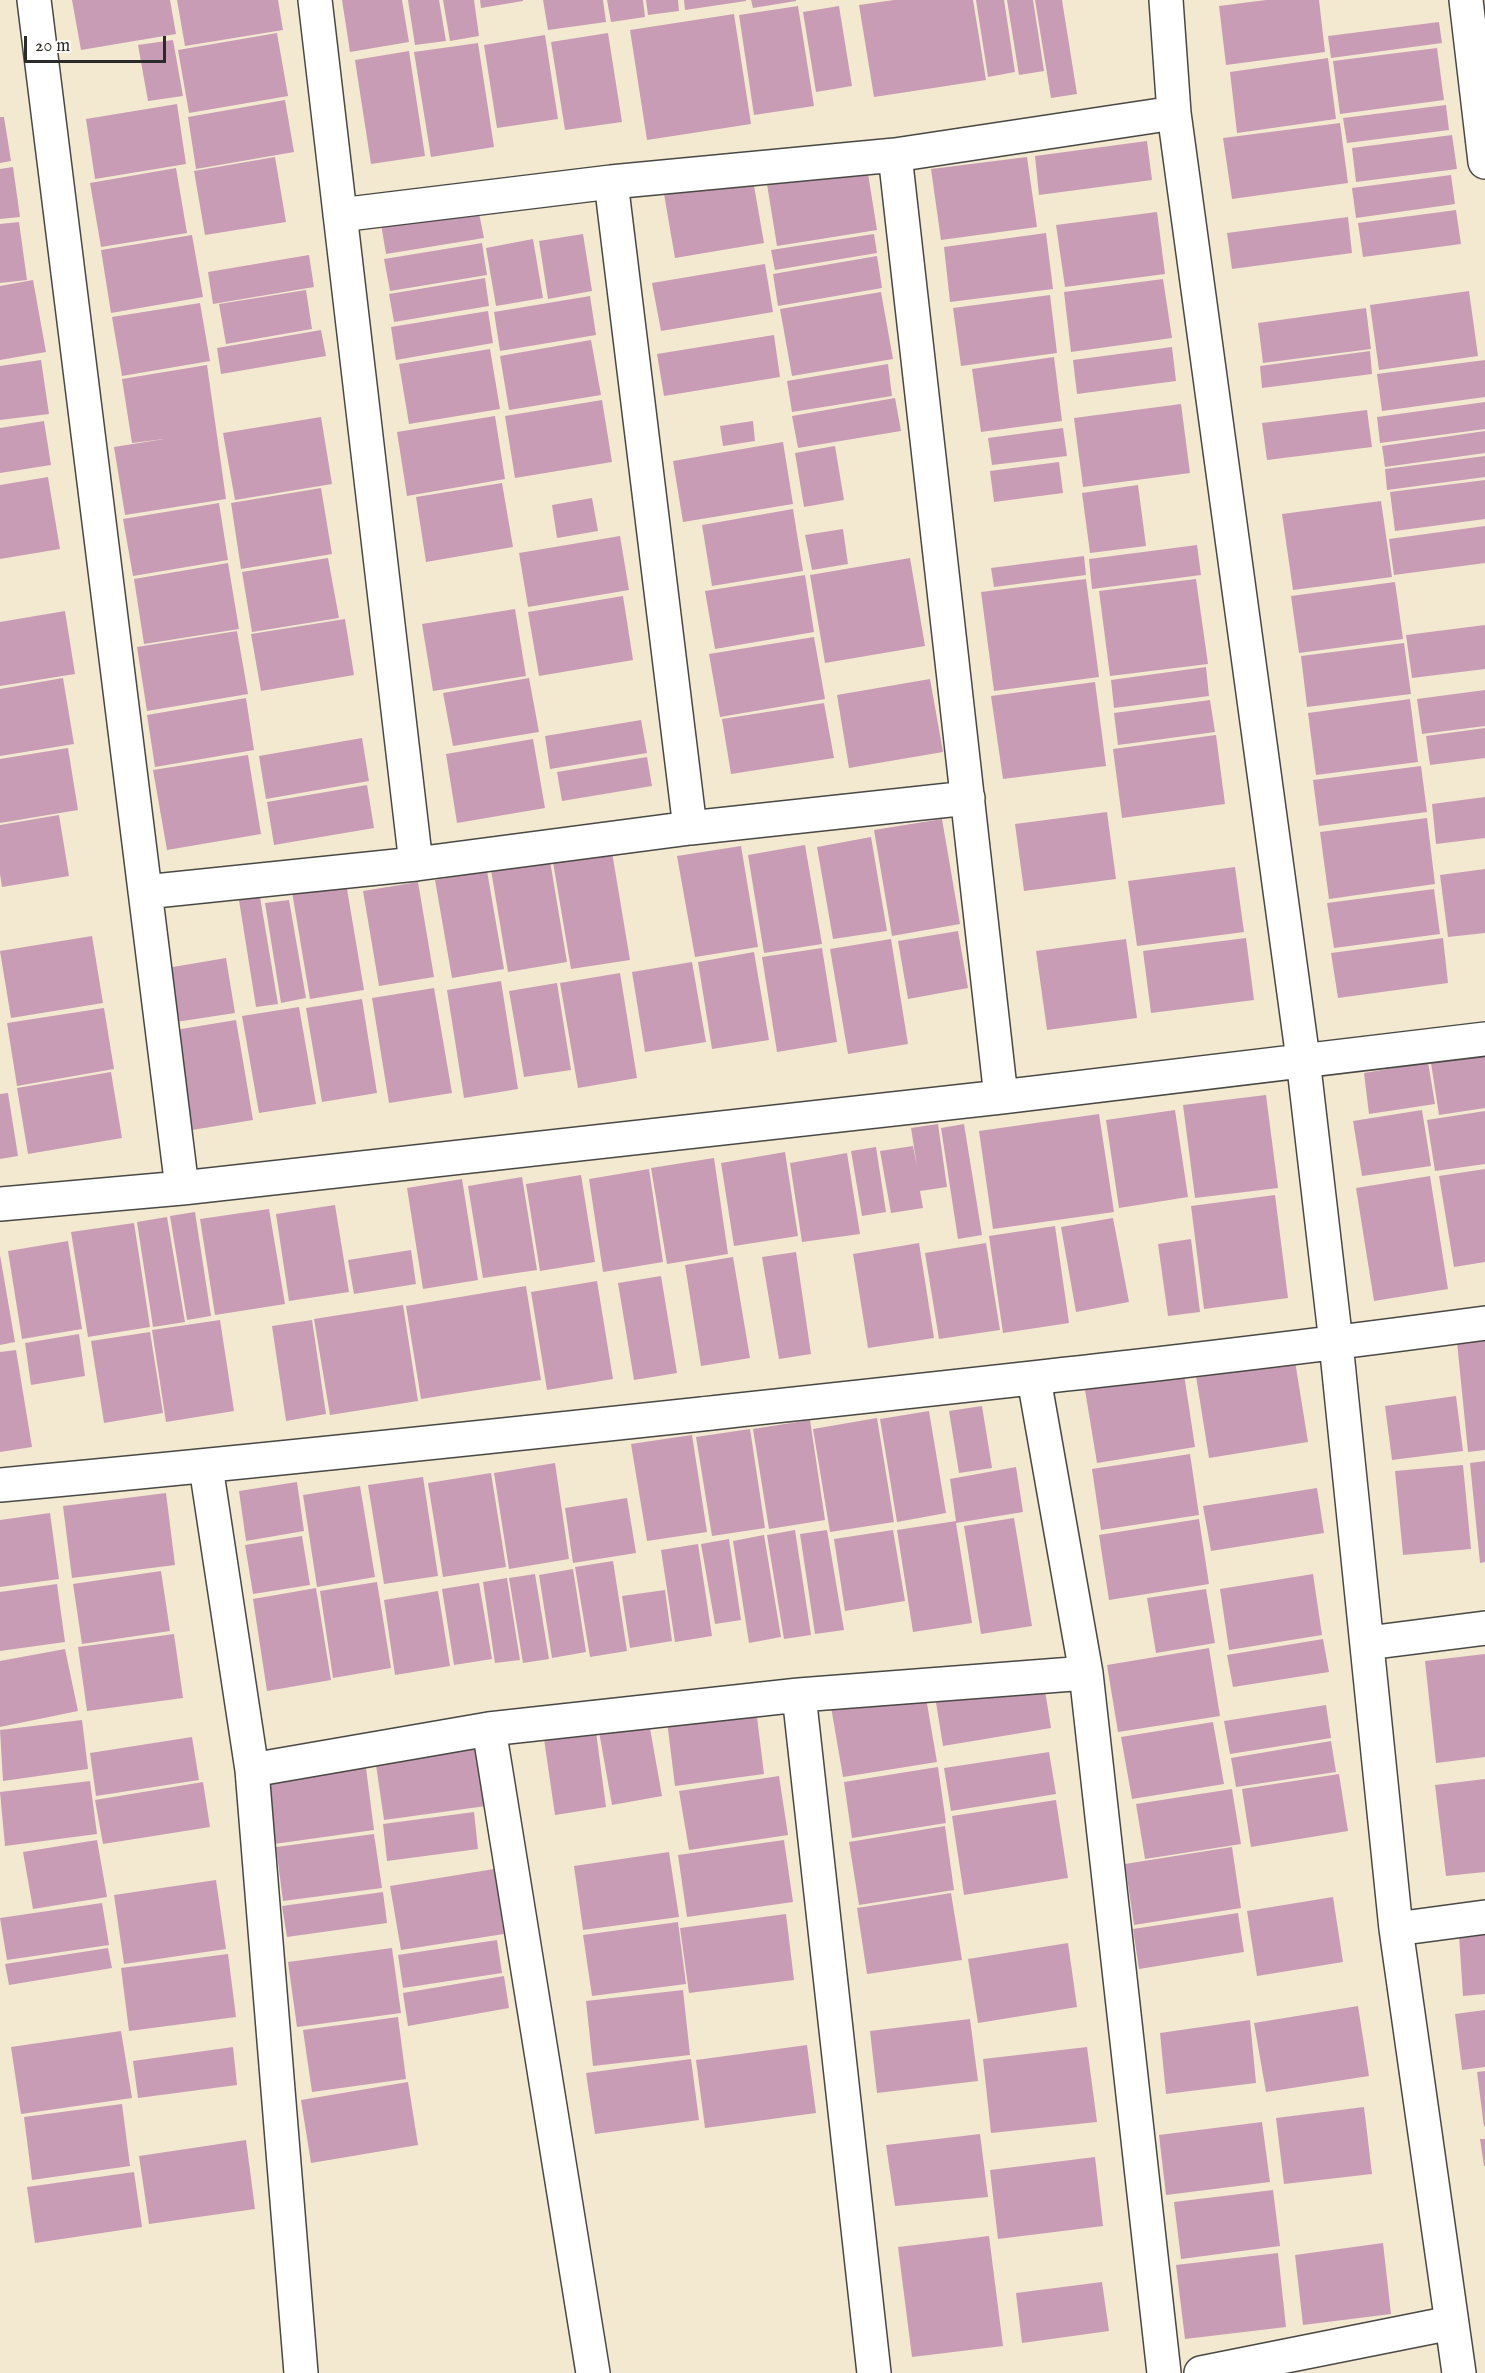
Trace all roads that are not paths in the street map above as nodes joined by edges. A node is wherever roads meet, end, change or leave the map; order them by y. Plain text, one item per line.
1 (34, 0) edge
2 (315, 0) edge
3 (1166, 0) edge
4 (1466, 0) edge
5 (1480, 90) edge
6 (1174, 113) junction
7 (895, 155) junction
8 (1485, 162) edge
9 (611, 182) junction
10 (340, 215) junction
11 (968, 798) junction
12 (690, 828) junction
13 (416, 864) junction
14 (145, 892) junction
15 (1485, 1039) edge
16 (1303, 1059) junction
17 (1001, 1097) junction
18 (182, 1188) junction
19 (0, 1204) edge
20 (1485, 1323) edge
21 (1336, 1343) junction
22 (1034, 1378) junction
23 (206, 1467) junction
24 (0, 1485) edge
25 (1485, 1628) edge
26 (1368, 1643) junction
27 (1086, 1673) junction
28 (799, 1695) junction
29 (489, 1729) junction
30 (252, 1770) junction
31 (1485, 1917) edge
32 (1396, 1929) junction
33 (1451, 2323) junction
34 (301, 2373) edge
35 (593, 2373) edge
36 (874, 2373) edge
37 (1164, 2373) edge
38 (1201, 2373) edge
39 (1460, 2373) edge

1 - 14 street
2 - 10 street
3 - 6 street
4 - 5 street
5 - 8 street
6 - 7 street
6 - 16 street
7 - 9 street
7 - 11 street
9 - 10 street
9 - 12 street
10 - 13 street
11 - 12 street
11 - 17 street
12 - 13 street
13 - 14 street
14 - 18 street
15 - 16 street
16 - 17 street
16 - 21 street
17 - 18 street
18 - 19 street
20 - 21 street
21 - 22 street
21 - 26 street
22 - 23 street
22 - 27 street
23 - 24 street
23 - 30 street
25 - 26 street
26 - 32 street
27 - 28 street
27 - 37 street
28 - 29 street
28 - 36 street
29 - 30 street
29 - 35 street
30 - 34 street
31 - 32 street
32 - 33 street
33 - 38 street
33 - 39 street

